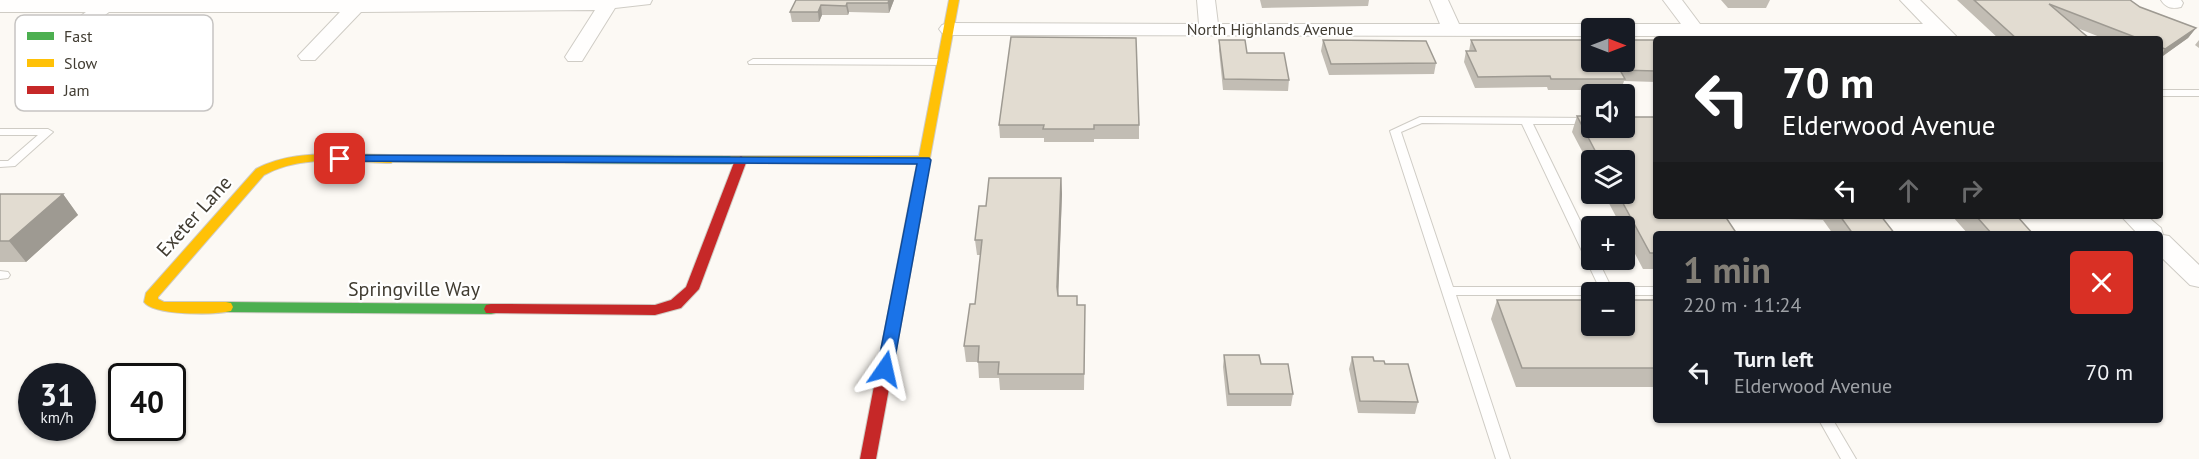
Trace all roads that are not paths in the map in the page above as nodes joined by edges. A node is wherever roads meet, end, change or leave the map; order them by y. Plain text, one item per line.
1 (643, 0) edge
2 (954, 0) edge
3 (1206, 0) edge
4 (1439, 0) edge
5 (1672, 0) edge
6 (1909, 0) edge
7 (608, 5) junction
8 (0, 6) edge
9 (105, 6) junction
10 (356, 6) junction
11 (93, 15) edge
12 (949, 29) junction
13 (1209, 29) junction
14 (1452, 30) junction
15 (1581, 30) edge
16 (1635, 30) edge
17 (1695, 30) junction
18 (1945, 35) edge
19 (308, 56) dead end
20 (575, 57) dead end
21 (753, 62) dead end
22 (943, 62) junction
23 (2163, 93) edge
24 (2199, 93) edge
25 (1526, 121) junction
26 (1581, 121) edge
27 (0, 132) edge
28 (741, 160) junction
29 (924, 160) junction
30 (0, 164) edge
31 (2136, 219) edge
32 (2149, 231) edge
33 (1581, 236) edge
34 (2163, 245) edge
35 (2199, 279) edge
36 (1448, 291) junction
37 (1581, 291) edge
38 (1635, 291) edge
39 (1653, 291) edge
40 (151, 302) joint
41 (1828, 423) edge
42 (868, 459) edge
43 (1503, 459) edge
44 (1849, 459) edge

1 - 7 street
2 - 12 street
3 - 13 street
4 - 14 street
5 - 17 street
6 - 18 street
7 - 10 street
7 - 20 street
8 - 9 street
9 - 10 street
9 - 11 street
10 - 19 street
12 - 13 street, North Highlands Avenue
12 - 22 street
13 - 14 street, North Highlands Avenue
14 - 15 street, North Highlands Avenue
16 - 17 street
17 - 18 street
21 - 22 lane
22 - 29 street
23 - 24 lane
25 - 26 lane
25 - 33 lane
25 - 36 lane
27 - 30 lane
28 - 29 street
28 - 40 street, Exeter Lane
28 - 40 street, Springville Way
29 - 42 street
31 - 32 street
34 - 35 street
36 - 37 lane
36 - 43 lane
38 - 39 lane
41 - 44 lane

